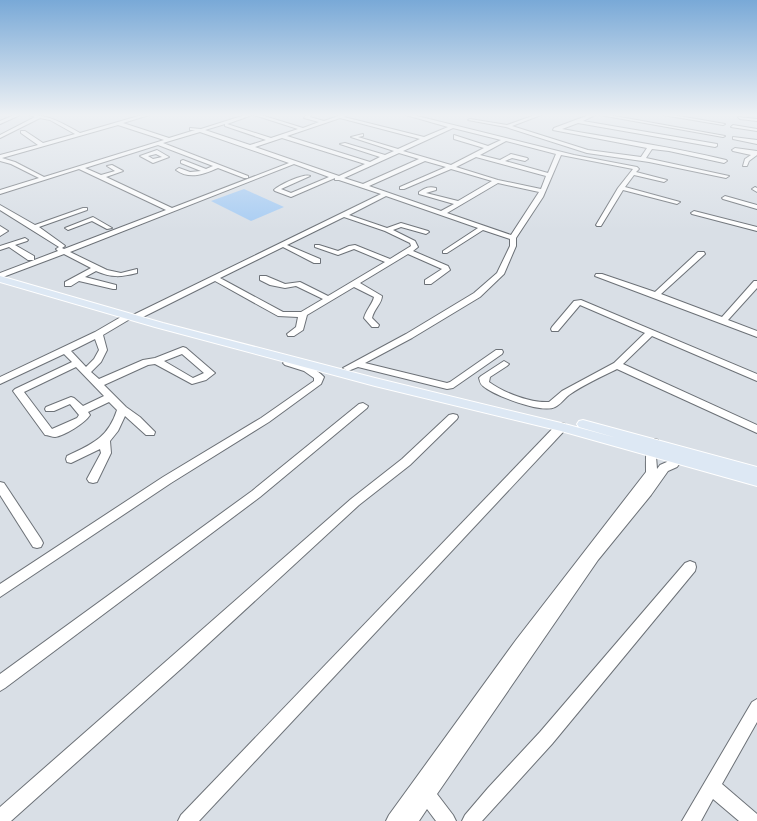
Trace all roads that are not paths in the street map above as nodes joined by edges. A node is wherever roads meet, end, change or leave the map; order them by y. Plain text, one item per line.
1 (15, 153) edge
2 (123, 153) edge
3 (124, 153) edge
4 (137, 153) edge
5 (185, 153) edge
6 (260, 153) edge
7 (263, 153) edge
8 (336, 153) edge
9 (373, 153) edge
10 (395, 153) edge
11 (403, 153) edge
12 (478, 153) edge
13 (559, 153) edge
14 (560, 153) edge
15 (602, 153) edge
16 (646, 153) edge
17 (689, 153) edge
18 (756, 153) edge
19 (475, 155) junction
20 (143, 156) dead end
21 (385, 157) junction
22 (0, 158) edge
23 (424, 159) junction
24 (525, 159) dead end
25 (643, 159) junction
26 (751, 159) junction
27 (757, 160) edge
28 (724, 161) dead end
29 (183, 162) dead end
30 (500, 162) junction
31 (288, 163) junction
32 (370, 164) junction
33 (745, 165) dead end
34 (110, 166) dead end
35 (219, 166) junction
36 (79, 167) junction
37 (451, 167) junction
38 (179, 170) dead end
39 (205, 171) junction
40 (633, 173) junction
41 (549, 175) junction
42 (101, 176) junction
43 (307, 176) dead end
44 (726, 176) dead end
45 (40, 177) junction
46 (246, 177) junction
47 (333, 178) junction
48 (664, 180) dead end
49 (497, 181) junction
50 (362, 187) junction
51 (402, 188) dead end
52 (621, 188) junction
53 (434, 189) dead end
54 (0, 191) edge
55 (542, 191) junction
56 (386, 197) junction
57 (725, 198) dead end
58 (677, 202) dead end
59 (458, 204) junction
60 (0, 207) edge
61 (757, 207) edge
62 (168, 208) junction
63 (85, 209) dead end
64 (694, 213) dead end
65 (441, 214) junction
66 (347, 216) junction
67 (599, 225) dead end
68 (34, 227) junction
69 (0, 228) edge
70 (68, 228) dead end
71 (109, 228) junction
72 (480, 229) junction
73 (519, 229) junction
74 (757, 229) edge
75 (387, 230) junction
76 (426, 232) dead end
77 (497, 232) junction
78 (0, 234) edge
79 (514, 238) junction
80 (25, 240) dead end
81 (10, 245) junction
82 (317, 246) dead end
83 (0, 248) edge
84 (61, 248) junction
85 (286, 248) junction
86 (409, 252) junction
87 (445, 252) dead end
88 (701, 254) dead end
89 (31, 258) junction
90 (317, 261) dead end
91 (392, 262) junction
92 (97, 267) junction
93 (134, 271) dead end
94 (1, 275) edge
95 (599, 276) dead end
96 (78, 278) junction
97 (263, 278) dead end
98 (216, 279) junction
99 (428, 282) dead end
100 (757, 283) edge
101 (68, 284) dead end
102 (355, 284) junction
103 (113, 287) dead end
104 (656, 295) junction
105 (329, 299) junction
106 (303, 314) junction
107 (140, 316) junction
108 (724, 320) junction
109 (375, 325) dead end
110 (555, 329) dead end
111 (650, 332) junction
112 (98, 334) junction
113 (291, 334) dead end
114 (757, 334) edge
115 (66, 350) junction
116 (499, 352) dead end
117 (157, 360) junction
118 (290, 360) junction
119 (78, 363) junction
120 (504, 364) dead end
121 (617, 365) junction
122 (353, 366) junction
123 (86, 372) junction
124 (757, 378) edge
125 (0, 380) edge
126 (97, 384) junction
127 (110, 397) junction
128 (363, 406) dead end
129 (50, 409) dead end
130 (122, 410) junction
131 (82, 411) junction
132 (452, 417) dead end
133 (561, 427) junction
134 (757, 429) edge
135 (150, 432) dead end
136 (105, 442) junction
137 (653, 448) junction
138 (677, 455) junction
139 (71, 459) dead end
140 (757, 472) edge
141 (93, 479) dead end
142 (757, 481) edge
143 (0, 486) edge
144 (627, 510) junction
145 (37, 543) dead end
146 (690, 567) dead end
147 (0, 591) edge
148 (0, 684) edge
149 (757, 707) edge
150 (712, 786) junction
151 (426, 794) junction
152 (0, 819) edge
153 (187, 821) edge
154 (395, 821) edge
155 (408, 821) edge
156 (447, 821) edge
157 (472, 821) edge
158 (691, 821) edge
159 (752, 821) edge

1 - 22 street
2 - 36 street
3 - 36 street
4 - 20 street
5 - 35 street
6 - 31 street
7 - 31 street
8 - 32 street
9 - 21 street
10 - 21 street
11 - 23 street
12 - 19 street
13 - 41 street
14 - 40 street
15 - 25 street
16 - 25 street
17 - 28 street
18 - 26 street
19 - 30 street
19 - 37 street
21 - 32 street
22 - 45 street
23 - 37 street
23 - 50 street
24 - 30 street
25 - 44 street
26 - 27 street
26 - 33 street
29 - 39 street
30 - 41 street
31 - 46 street
31 - 47 street
31 - 62 street
32 - 47 street
34 - 42 street
35 - 39 street
35 - 46 street
36 - 42 street
36 - 45 street
36 - 54 street
37 - 49 street
37 - 51 street
38 - 39 street
40 - 48 street
40 - 52 street
41 - 55 street
42 - 62 street
43 - 47 street
45 - 54 street
46 - 62 street
47 - 50 street
47 - 56 street
49 - 55 street
49 - 59 street
50 - 56 street
52 - 58 street
52 - 67 street
53 - 59 street
55 - 73 street
56 - 65 street
56 - 66 street
56 - 72 street
57 - 61 street
59 - 65 street
60 - 68 street
62 - 71 street
62 - 84 street
63 - 68 street
64 - 74 street
65 - 72 street
66 - 75 street
66 - 85 street
66 - 98 street
68 - 84 street
69 - 78 street
70 - 71 street
71 - 84 street
72 - 77 street
72 - 87 street
73 - 77 street
73 - 79 street
75 - 76 street
75 - 86 street
77 - 79 street
79 - 122 street
80 - 81 street
81 - 83 street
81 - 89 street
82 - 91 street
84 - 89 street
84 - 92 street
84 - 94 street
85 - 90 street
85 - 98 street
86 - 91 street
86 - 99 street
88 - 104 street
89 - 94 street
91 - 102 street
92 - 93 street
92 - 96 street
94 - 107 main road
94 - 107 main road
95 - 104 street
96 - 101 street
96 - 103 street
97 - 105 street
98 - 106 street
98 - 107 street
100 - 108 street
102 - 105 street
102 - 109 street
104 - 108 street
105 - 106 street
106 - 113 street
107 - 112 street
107 - 118 main road
107 - 122 main road
108 - 114 street
110 - 111 street
111 - 121 street
111 - 124 street
112 - 115 street
112 - 123 street
115 - 119 street
115 - 125 street
116 - 122 street
117 - 117 street
117 - 126 street
118 - 133 main road
118 - 147 street
119 - 123 street
119 - 131 street
120 - 121 street
121 - 134 street
122 - 137 main road
123 - 126 street
126 - 127 street
127 - 130 street
127 - 131 street
128 - 148 street
129 - 131 street
130 - 135 street
130 - 136 street
132 - 152 street
133 - 137 main road
133 - 153 street
136 - 139 street
136 - 141 street
137 - 138 main road
137 - 144 street
138 - 140 main road
138 - 142 main road
138 - 144 street
143 - 145 street
144 - 151 street
144 - 154 street
146 - 157 street
149 - 150 street
150 - 158 street
150 - 159 street
151 - 155 street
151 - 156 street

